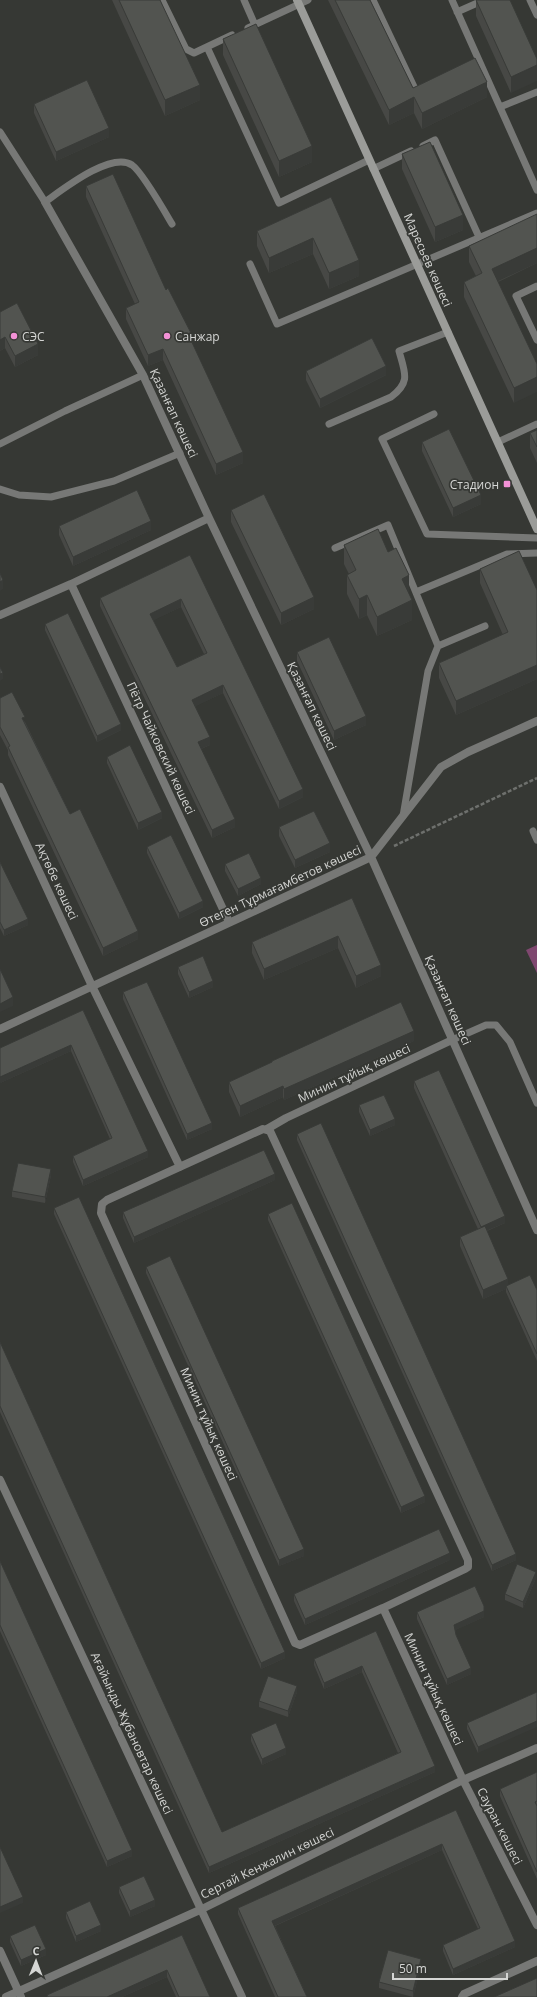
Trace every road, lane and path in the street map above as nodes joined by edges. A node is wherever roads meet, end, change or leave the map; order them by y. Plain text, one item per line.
1 (162, 0) edge
2 (244, 0) edge
3 (308, 0) edge
4 (373, 0) edge
5 (452, 0) edge
6 (484, 0) edge
7 (530, 0) edge
8 (298, 2) edge
9 (457, 12) junction
10 (537, 15) edge
11 (255, 25) junction
12 (207, 47) junction
13 (430, 84) edge
14 (537, 92) edge
15 (500, 107) junction
16 (0, 132) edge
17 (369, 160) junction
18 (373, 169) junction
19 (537, 190) edge
20 (44, 202) junction
21 (537, 213) edge
22 (172, 224) dead end
23 (479, 237) junction
24 (250, 264) dead end
25 (417, 264) junction
26 (537, 286) edge
27 (448, 332) junction
28 (537, 340) edge
29 (143, 375) junction
30 (434, 414) dead end
31 (329, 424) dead end
32 (537, 424) edge
33 (498, 442) junction
34 (0, 444) edge
35 (180, 453) junction
36 (0, 489) edge
37 (208, 518) junction
38 (537, 529) edge
39 (537, 538) edge
40 (335, 548) dead end
41 (537, 553) edge
42 (70, 584) junction
43 (416, 592) junction
44 (0, 615) edge
45 (485, 626) dead end
46 (438, 646) junction
47 (537, 721) edge
48 (537, 778) edge
49 (0, 787) edge
50 (403, 817) junction
51 (533, 831) dead end
52 (537, 840) edge
53 (391, 848) dead end
54 (371, 857) junction
55 (230, 922) junction
56 (92, 986) junction
57 (0, 1029) edge
58 (452, 1040) junction
59 (537, 1103) edge
60 (267, 1129) junction
61 (180, 1167) junction
62 (537, 1230) edge
63 (0, 1480) edge
64 (383, 1608) junction
65 (537, 1748) edge
66 (464, 1780) junction
67 (202, 1909) junction
68 (537, 1925) edge
69 (0, 1951) edge
70 (537, 1961) edge
71 (20, 1994) edge
72 (6, 1997) edge
73 (242, 1997) edge
74 (462, 1997) edge

1 - 12 lane
2 - 11 lane
3 - 8 lane
4 - 13 lane
5 - 9 lane
6 - 9 lane
7 - 10 lane
8 - 11 lane
8 - 17 main road, Маресьев көшесі
9 - 15 lane
11 - 12 lane
12 - 17 lane
14 - 15 lane
15 - 19 lane
16 - 20 lane
17 - 18 main road, Маресьев көшесі
18 - 23 lane
18 - 25 main road, Маресьев көшесі
20 - 22 lane
20 - 29 street, Қазанғап көшесі
21 - 23 lane
23 - 25 lane
24 - 25 lane
25 - 27 main road, Маресьев көшесі
26 - 28 lane
27 - 31 lane
27 - 33 main road, Маресьев көшесі
29 - 34 lane
29 - 35 street, Қазанғап көшесі
30 - 39 lane
32 - 33 lane
33 - 38 main road, Маресьев көшесі
35 - 36 lane
35 - 37 street, Қазанғап көшесі
37 - 42 street
37 - 54 street, Қазанғап көшесі
40 - 43 lane
41 - 43 lane
42 - 44 street
42 - 55 street, Пётр Чайковский көшесі
43 - 46 lane
45 - 46 lane
46 - 50 lane
47 - 50 street, Өтеген Тұрмағамбетов көшесі
48 - 53 path
49 - 56 street, Ақтөбе көшесі
50 - 54 street, Өтеген Тұрмағамбетов көшесі
51 - 52 lane
54 - 55 street, Өтеген Тұрмағамбетов көшесі
54 - 58 street, Қазанғап көшесі
55 - 56 street, Өтеген Тұрмағамбетов көшесі
56 - 57 street, Өтеген Тұрмағамбетов көшесі
56 - 61 street
58 - 59 lane
58 - 60 street, Минин тұйық көшесі
58 - 62 street, Қазанғап көшесі
60 - 61 street, Минин тұйық көшесі
60 - 64 street, Минин тұйық көшесі
61 - 64 street, Минин тұйық көшесі
63 - 67 street, Ағайынды Жұбановтар көшесі
64 - 66 street, Минин тұйық көшесі
65 - 66 street, Сертай Кенжалин көшесі
66 - 67 street, Сертай Кенжалин көшесі
66 - 68 street, Сауран көшесі
67 - 71 street, Сертай Кенжалин көшесі
67 - 73 street, Ағайынды Жұбановтар көшесі
69 - 71 street
70 - 74 street
71 - 72 street, Сертай Кенжалин көшесі

